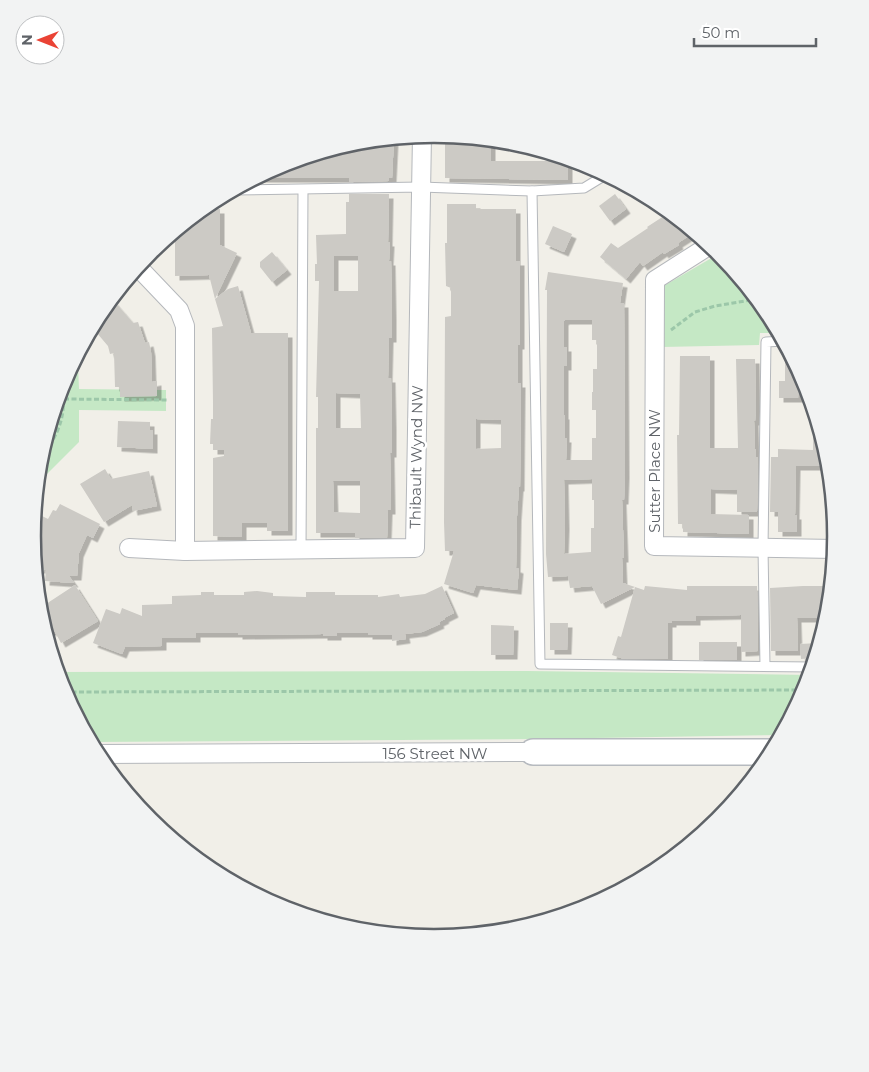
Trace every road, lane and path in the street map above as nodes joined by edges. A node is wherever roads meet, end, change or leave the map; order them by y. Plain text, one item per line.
1 (422, 143) edge
2 (599, 179) edge
3 (421, 187) junction
4 (248, 190) edge
5 (303, 190) junction
6 (532, 191) junction
7 (704, 249) edge
8 (143, 272) edge
9 (748, 300) edge
10 (669, 332) dead end
11 (777, 342) edge
12 (66, 399) edge
13 (186, 401) junction
14 (63, 407) edge
15 (54, 439) edge
16 (129, 548) dead end
17 (763, 548) junction
18 (828, 549) edge
19 (301, 550) junction
20 (185, 551) junction
21 (765, 666) junction
22 (805, 667) edge
23 (796, 690) edge
24 (74, 692) edge
25 (533, 752) joint
26 (762, 752) edge
27 (108, 754) edge

1 - 3 street, Thibault Wynd NW
2 - 6 lane
3 - 5 lane
3 - 6 lane
3 - 19 street, Thibault Wynd NW
4 - 5 lane
5 - 19 lane
6 - 21 lane
7 - 17 street, Sutter Place NW
8 - 13 street
9 - 10 path
11 - 17 lane
12 - 13 path
13 - 20 street
14 - 15 path
16 - 20 street, Thibault Wynd NW
17 - 18 street, Sutter Place NW
17 - 21 lane
19 - 20 street, Thibault Wynd NW
21 - 22 lane
23 - 24 path
25 - 26 street, 156 Street NW
25 - 27 street, 156 Street NW

